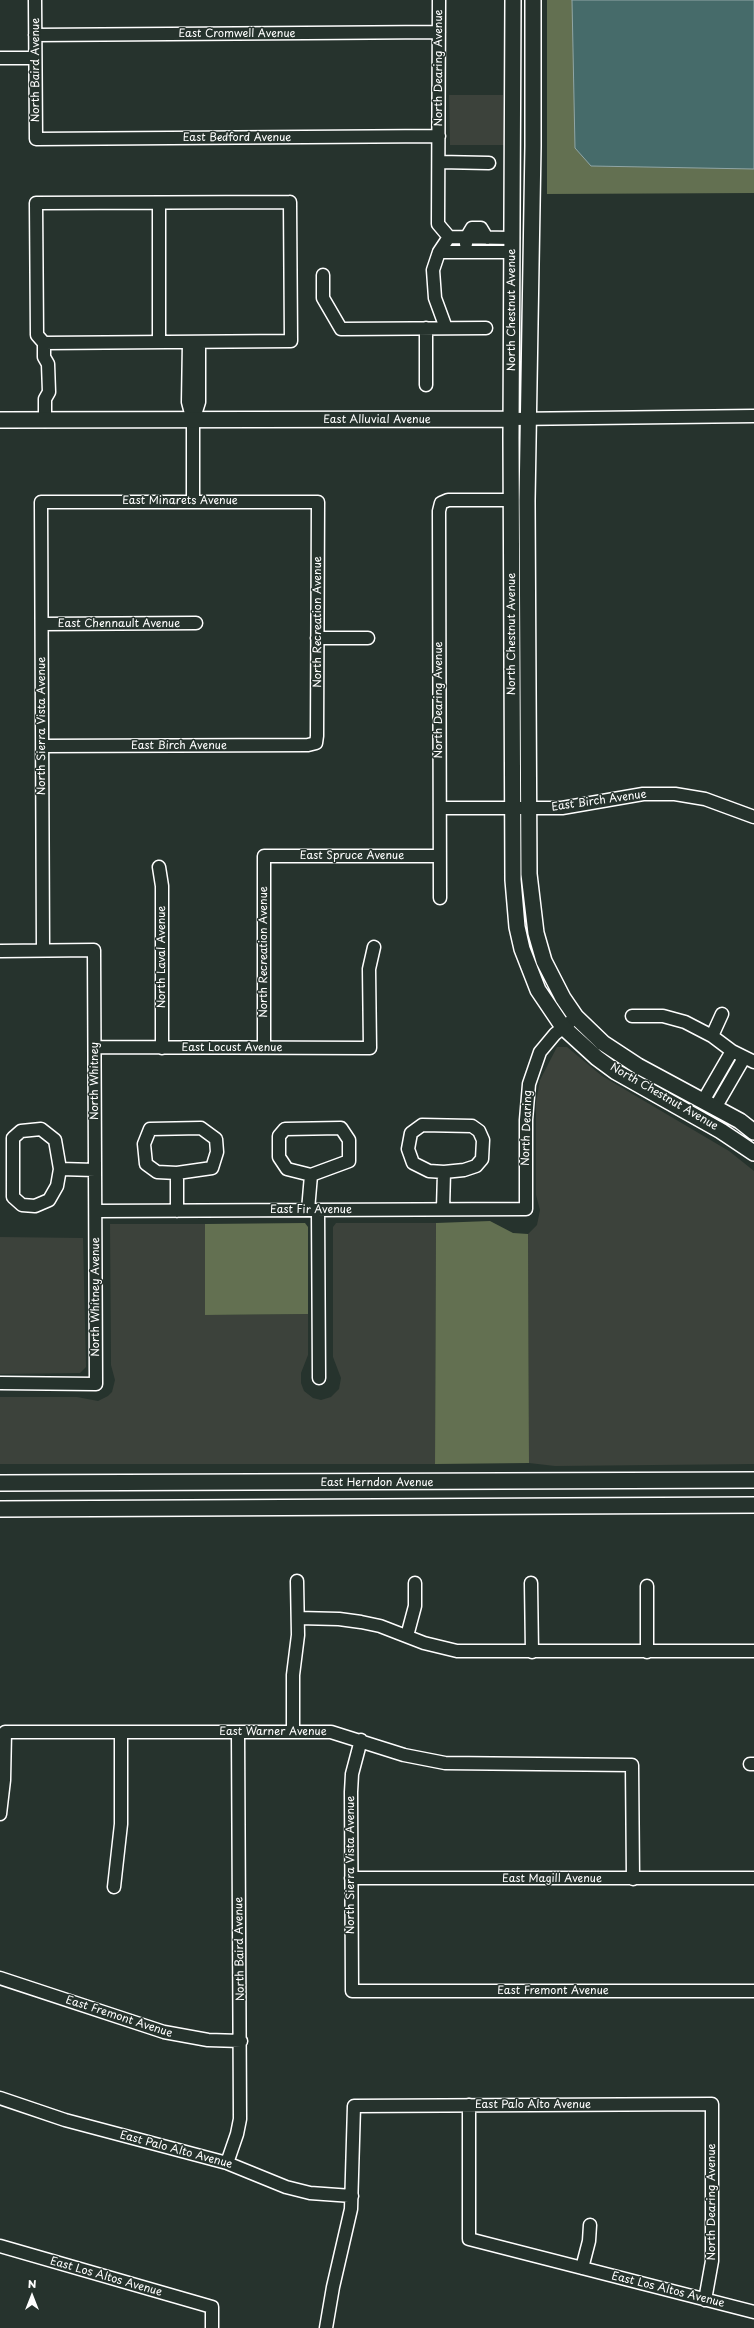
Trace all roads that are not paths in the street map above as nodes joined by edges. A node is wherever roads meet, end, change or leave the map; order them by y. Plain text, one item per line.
1 (35, 0) edge
2 (439, 0) edge
3 (513, 0) edge
4 (533, 0) edge
5 (439, 32) junction
6 (35, 35) junction
7 (0, 58) edge
8 (35, 58) junction
9 (439, 136) junction
10 (36, 139) joint
11 (439, 162) junction
12 (489, 163) dead end
13 (159, 202) junction
14 (449, 237) junction
15 (466, 238) junction
16 (512, 245) junction
17 (439, 252) junction
18 (466, 252) junction
19 (323, 275) dead end
20 (426, 328) junction
21 (446, 328) junction
22 (486, 328) dead end
23 (160, 342) junction
24 (194, 342) junction
25 (44, 343) junction
26 (426, 385) dead end
27 (754, 416) edge
28 (511, 419) junction
29 (0, 420) edge
30 (528, 420) junction
31 (45, 421) junction
32 (193, 421) junction
33 (193, 500) junction
34 (511, 500) junction
35 (41, 502) joint
36 (318, 502) joint
37 (196, 623) dead end
38 (42, 624) junction
39 (318, 638) junction
40 (368, 638) dead end
41 (316, 743) joint
42 (42, 746) junction
43 (440, 808) junction
44 (512, 809) junction
45 (529, 809) junction
46 (754, 817) edge
47 (264, 856) joint
48 (439, 856) junction
49 (158, 868) dead end
50 (440, 898) dead end
51 (374, 947) dead end
52 (43, 950) junction
53 (0, 951) edge
54 (722, 1014) dead end
55 (632, 1016) dead end
56 (576, 1017) junction
57 (563, 1027) junction
58 (712, 1036) junction
59 (95, 1048) junction
60 (162, 1048) junction
61 (264, 1048) junction
62 (732, 1051) junction
63 (749, 1060) edge
64 (709, 1105) junction
65 (721, 1131) junction
66 (754, 1132) edge
67 (754, 1146) edge
68 (754, 1153) edge
69 (60, 1169) junction
70 (95, 1170) junction
71 (444, 1172) junction
72 (177, 1173) junction
73 (311, 1175) junction
74 (526, 1209) joint
75 (313, 1210) junction
76 (443, 1210) junction
77 (96, 1211) junction
78 (177, 1211) junction
79 (319, 1378) dead end
80 (0, 1384) edge
81 (754, 1480) edge
82 (0, 1484) edge
83 (754, 1505) edge
84 (0, 1509) edge
85 (297, 1581) dead end
86 (415, 1583) dead end
87 (531, 1583) dead end
88 (647, 1586) dead end
89 (298, 1618) junction
90 (407, 1636) junction
91 (754, 1651) edge
92 (532, 1652) junction
93 (646, 1652) junction
94 (293, 1731) junction
95 (121, 1732) junction
96 (238, 1732) junction
97 (361, 1740) junction
98 (0, 1814) edge
99 (351, 1878) junction
100 (754, 1878) edge
101 (633, 1879) junction
102 (114, 1887) dead end
103 (0, 1978) edge
104 (352, 1991) joint
105 (754, 1991) edge
106 (241, 2041) junction
107 (0, 2098) edge
108 (712, 2104) joint
109 (469, 2105) junction
110 (227, 2163) junction
111 (352, 2196) junction
112 (590, 2225) dead end
113 (0, 2246) edge
114 (582, 2268) junction
115 (705, 2300) junction
116 (754, 2312) edge
117 (212, 2328) edge
118 (326, 2328) edge

1 - 6 street, North Baird Avenue
2 - 5 street, North Dearing Avenue
3 - 16 main road, North Chestnut Avenue
4 - 30 main road, North Chestnut Avenue
5 - 6 street, East Cromwell Avenue
5 - 9 street, North Dearing Avenue
6 - 8 street, North Baird Avenue
7 - 8 street
8 - 10 street, North Baird Avenue
9 - 10 street, East Bedford Avenue
9 - 11 street, North Dearing Avenue
11 - 12 street
11 - 14 street, North Dearing Avenue
13 - 23 street
13 - 24 street
13 - 25 street
14 - 15 street
14 - 17 street
15 - 16 street
15 - 18 street
16 - 18 street
16 - 28 main road, North Chestnut Avenue
17 - 18 street
17 - 21 street
19 - 20 street
20 - 21 street
20 - 26 street
21 - 22 street
23 - 24 street
23 - 25 street
24 - 32 street
25 - 31 street
27 - 30 street, East Alluvial Avenue
28 - 30 street, East Alluvial Avenue
28 - 32 main road, East Alluvial Avenue
28 - 34 main road, North Chestnut Avenue
29 - 31 main road, East Alluvial Avenue
30 - 45 main road, North Chestnut Avenue
31 - 32 main road, East Alluvial Avenue
32 - 33 street
33 - 35 street, East Minarets Avenue
33 - 36 street, East Minarets Avenue
34 - 43 street, North Dearing Avenue
34 - 44 main road, North Chestnut Avenue
35 - 38 street, North Sierra Vista Avenue
36 - 39 street, North Recreation Avenue
37 - 38 street, East Chennault Avenue
38 - 42 street, North Sierra Vista Avenue
39 - 40 street
39 - 41 street, North Recreation Avenue
41 - 42 street, East Birch Avenue
42 - 52 street, North Sierra Vista Avenue
43 - 44 street, East Birch Avenue
43 - 48 street, North Dearing Avenue
44 - 45 street, East Birch Avenue
44 - 57 main road, North Chestnut Avenue
45 - 46 street, East Birch Avenue
45 - 56 main road, North Chestnut Avenue
47 - 48 street, East Spruce Avenue
47 - 61 street, North Recreation Avenue
48 - 50 street, North Dearing Avenue
49 - 60 street, North Laval Avenue
51 - 61 street, East Locust Avenue
52 - 53 street
52 - 59 street, North Whitney
54 - 58 street
55 - 58 street
56 - 57 street, North Dearing
56 - 64 main road, North Chestnut Avenue
57 - 65 main road, North Chestnut Avenue
57 - 74 street, North Dearing
58 - 62 street
59 - 60 street, East Locust Avenue
59 - 70 street, North Whitney
60 - 61 street, East Locust Avenue
62 - 63 street
62 - 64 street
63 - 64 street
64 - 66 main road, North Chestnut Avenue
65 - 67 main road
65 - 68 main road, North Chestnut Avenue
69 - 69 street
69 - 70 street
70 - 77 street, North Whitney
71 - 71 street
71 - 76 street
72 - 72 street
72 - 78 street
73 - 73 street
73 - 75 street
74 - 76 street, East Fir Avenue
75 - 76 street, East Fir Avenue
75 - 78 street, East Fir Avenue
75 - 79 street
77 - 78 street, East Fir Avenue
77 - 80 street, North Whitney Avenue
81 - 82 main road, East Herndon Avenue
83 - 84 main road
85 - 89 street
86 - 90 street
87 - 92 street
88 - 93 street
89 - 90 street
89 - 94 street
90 - 92 street
91 - 93 street
92 - 93 street
94 - 96 street, East Warner Avenue
94 - 97 street, East Warner Avenue
95 - 96 street, East Warner Avenue
95 - 98 street, East Warner Avenue
95 - 102 street
96 - 106 street, North Baird Avenue
97 - 99 street, North Sierra Vista Avenue
97 - 101 street, East Warner Avenue
99 - 101 street, East Magill Avenue
99 - 104 street, North Sierra Vista Avenue
100 - 101 street, East Magill Avenue
103 - 106 street, East Fremont Avenue
104 - 105 street, East Fremont Avenue
106 - 110 street, North Baird Avenue
107 - 110 street, East Palo Alto Avenue
108 - 109 street, East Palo Alto Avenue
108 - 115 street, North Dearing Avenue
109 - 111 street, East Palo Alto Avenue
109 - 114 street, East Los Altos Avenue
110 - 111 street, East Palo Alto Avenue
111 - 118 street
112 - 114 street
113 - 117 street, East Los Altos Avenue
114 - 115 street, East Los Altos Avenue
115 - 116 street, East Los Altos Avenue

